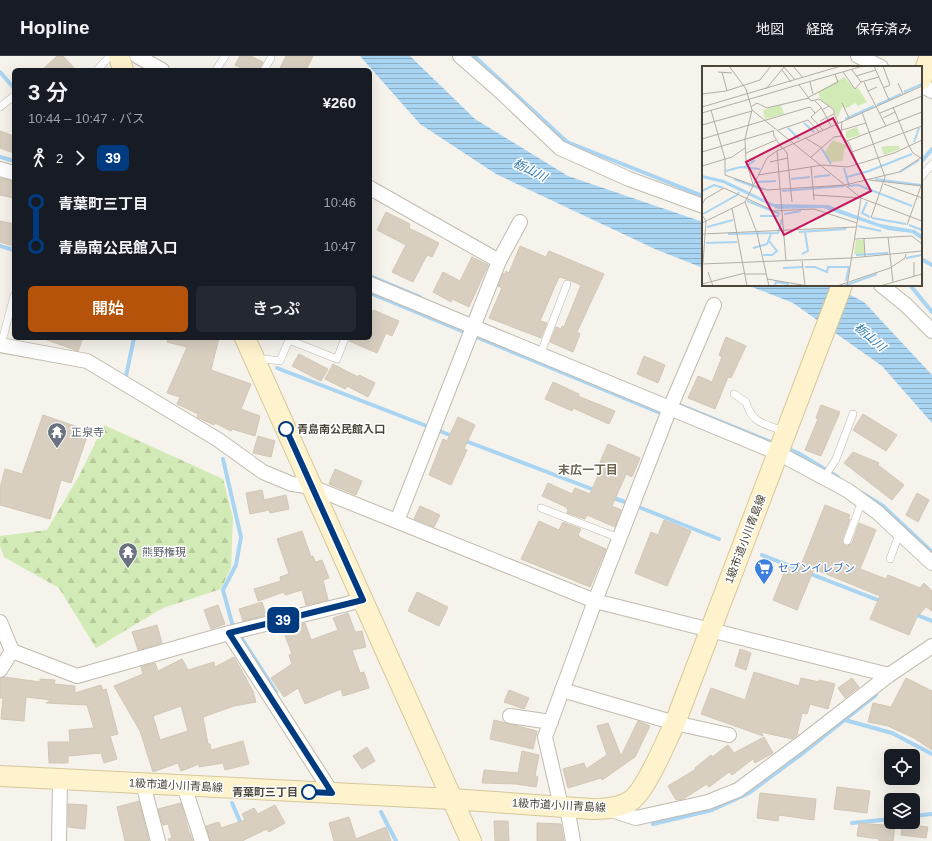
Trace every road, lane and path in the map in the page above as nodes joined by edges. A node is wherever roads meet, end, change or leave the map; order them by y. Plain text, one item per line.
1 (110, 56) edge
2 (119, 56) edge
3 (137, 56) edge
4 (225, 56) edge
5 (460, 56) edge
6 (858, 56) edge
7 (930, 56) edge
8 (271, 58) dead end
9 (879, 66) edge
10 (99, 68) edge
11 (122, 68) edge
12 (158, 68) edge
13 (217, 68) edge
14 (265, 68) edge
15 (922, 77) edge
16 (922, 87) edge
17 (932, 92) edge
18 (12, 98) edge
19 (0, 107) edge
20 (932, 164) edge
21 (0, 169) edge
22 (12, 172) edge
23 (922, 176) edge
24 (372, 189) edge
25 (702, 206) edge
26 (520, 222) dead end
27 (499, 261) junction
28 (567, 284) dead end
29 (372, 285) edge
30 (842, 286) edge
31 (883, 286) edge
32 (12, 304) edge
33 (714, 305) dead end
34 (475, 324) junction
35 (932, 331) edge
36 (246, 340) edge
37 (289, 340) edge
38 (291, 340) edge
39 (344, 340) edge
40 (0, 349) edge
41 (540, 355) junction
42 (254, 357) junction
43 (734, 394) dead end
44 (673, 403) junction
45 (853, 414) dead end
46 (786, 432) junction
47 (778, 453) junction
48 (824, 478) junction
49 (312, 487) junction
50 (862, 501) junction
51 (541, 508) dead end
52 (397, 521) junction
53 (900, 532) junction
54 (619, 538) junction
55 (847, 541) dead end
56 (890, 559) dead end
57 (932, 563) edge
58 (363, 600) junction
59 (595, 601) junction
60 (0, 622) edge
61 (710, 631) junction
62 (229, 633) junction
63 (932, 646) edge
64 (12, 651) junction
65 (0, 670) edge
66 (889, 675) junction
67 (562, 690) junction
68 (510, 716) dead end
69 (551, 722) junction
70 (675, 723) junction
71 (729, 735) dead end
72 (0, 776) edge
73 (60, 780) junction
74 (143, 784) junction
75 (184, 786) junction
76 (332, 793) junction
77 (452, 799) junction
78 (564, 806) junction
79 (608, 808) junction
80 (59, 841) edge
81 (158, 841) edge
82 (202, 841) edge
83 (471, 841) edge
84 (573, 841) edge

1 - 10 lane
2 - 11 street
3 - 12 street
4 - 13 lane
5 - 25 street
6 - 9 street
7 - 15 street
8 - 14 lane
16 - 17 street
18 - 19 lane
20 - 23 lane
21 - 22 street
24 - 27 street
26 - 27 street
27 - 34 street
28 - 41 lane
29 - 34 street
30 - 46 street, 1級市道小川青島線
31 - 35 street
32 - 40 lane
33 - 44 street
34 - 41 street
34 - 52 street
36 - 42 street
37 - 42 lane
38 - 39 lane
40 - 49 street
41 - 44 street
42 - 49 street
43 - 46 lane
44 - 47 street
44 - 54 street
45 - 48 lane
46 - 47 street, 1級市道小川青島線
47 - 48 street
47 - 61 street, 1級市道小川青島線
48 - 50 street
49 - 52 street
49 - 58 street
50 - 53 street
50 - 55 lane
51 - 54 lane
52 - 59 street
53 - 56 lane
53 - 57 street
54 - 59 street
58 - 62 street
58 - 77 street
59 - 61 street
59 - 67 street
60 - 64 street
61 - 66 street
61 - 70 street, 1級市道小川青島線
62 - 64 street
62 - 76 street
63 - 66 street
64 - 65 street
66 - 79 street
67 - 69 street
67 - 70 street
68 - 69 street
69 - 78 street
70 - 71 street
70 - 79 street, 1級市道小川青島線
72 - 73 street, 1級市道小川青島線
73 - 74 street, 1級市道小川青島線
73 - 80 street
74 - 75 street, 1級市道小川青島線
74 - 81 street
75 - 76 street, 1級市道小川青島線
75 - 82 street
76 - 77 street, 1級市道小川青島線
77 - 78 street, 1級市道小川青島線
77 - 83 street
78 - 79 street, 1級市道小川青島線
78 - 84 street

